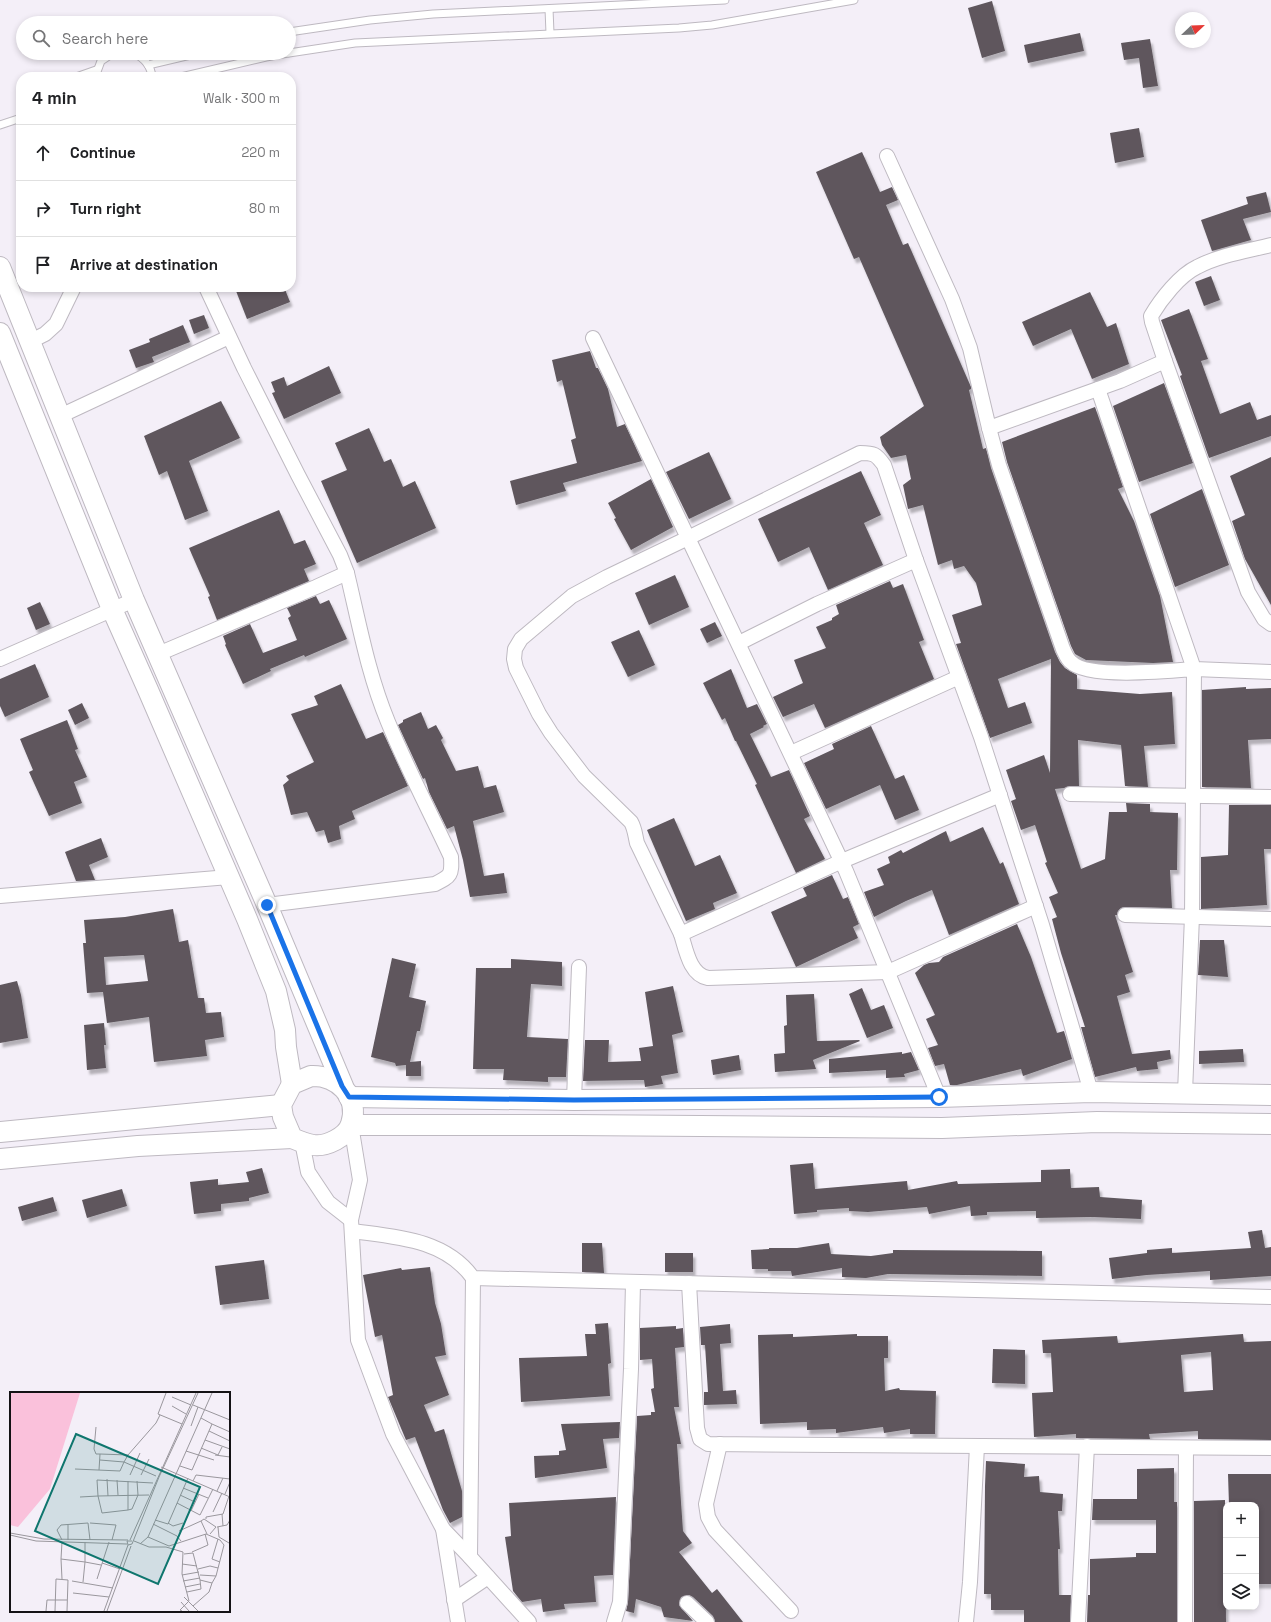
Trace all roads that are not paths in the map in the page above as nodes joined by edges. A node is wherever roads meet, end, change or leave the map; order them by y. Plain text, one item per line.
1 (725, 0) edge
2 (854, 0) edge
3 (549, 9) junction
4 (296, 31) edge
5 (550, 34) junction
6 (296, 52) edge
7 (104, 60) edge
8 (144, 60) edge
9 (169, 60) edge
10 (253, 60) edge
11 (148, 65) junction
12 (96, 72) edge
13 (150, 72) edge
14 (202, 72) edge
15 (16, 120) edge
16 (0, 125) edge
17 (887, 156) dead end
18 (1271, 245) edge
19 (0, 267) edge
20 (72, 292) edge
21 (208, 292) edge
22 (0, 333) edge
23 (229, 337) junction
24 (593, 338) dead end
25 (29, 342) junction
26 (4, 354) edge
27 (1165, 361) junction
28 (1098, 389) junction
29 (60, 416) junction
30 (989, 428) junction
31 (688, 538) junction
32 (916, 560) junction
33 (347, 573) junction
34 (134, 600) junction
35 (112, 609) junction
36 (1271, 624) edge
37 (739, 643) junction
38 (158, 654) junction
39 (0, 658) edge
40 (1194, 669) junction
41 (1271, 672) edge
42 (959, 677) junction
43 (791, 753) junction
44 (1000, 794) junction
45 (1070, 794) dead end
46 (1193, 796) junction
47 (1271, 797) edge
48 (842, 862) junction
49 (229, 877) junction
50 (0, 896) edge
51 (267, 905) junction
52 (1036, 906) junction
53 (1125, 915) dead end
54 (1192, 916) junction
55 (1271, 919) edge
56 (681, 934) junction
57 (579, 967) dead end
58 (888, 972) junction
59 (292, 1084) junction
60 (346, 1092) junction
61 (1091, 1092) junction
62 (1185, 1093) junction
63 (1271, 1095) edge
64 (939, 1097) junction
65 (574, 1100) junction
66 (281, 1106) junction
67 (1271, 1124) edge
68 (351, 1125) junction
69 (0, 1132) edge
70 (297, 1140) junction
71 (0, 1159) edge
72 (351, 1226) junction
73 (473, 1278) junction
74 (639, 1283) junction
75 (689, 1283) junction
76 (1271, 1297) edge
77 (720, 1444) junction
78 (977, 1446) junction
79 (1087, 1446) junction
80 (1186, 1448) junction
81 (1271, 1448) edge
82 (443, 1529) junction
83 (470, 1557) junction
84 (488, 1577) junction
85 (454, 1600) junction
86 (687, 1603) dead end
87 (791, 1611) dead end
88 (458, 1622) edge
89 (529, 1622) edge
90 (614, 1622) edge
91 (707, 1622) edge
92 (966, 1622) edge
93 (1078, 1622) edge
94 (1185, 1622) edge

1 - 3 lane
2 - 5 lane
3 - 4 lane
3 - 5 lane
5 - 6 lane
7 - 12 lane
8 - 11 lane
9 - 11 lane
10 - 14 lane
11 - 13 lane
15 - 16 lane
17 - 30 street
18 - 27 street
19 - 25 main road
20 - 25 street
21 - 23 street
22 - 26 main road
23 - 29 street
23 - 33 street
24 - 31 street
25 - 29 main road
26 - 35 main road
27 - 28 street
27 - 36 street
28 - 30 street
28 - 40 street
29 - 34 main road
30 - 40 street
31 - 32 street
31 - 37 street
31 - 56 street
32 - 37 street
32 - 42 street
33 - 38 street
33 - 51 street
34 - 35 street
34 - 38 main road
35 - 39 street
35 - 49 main road
37 - 43 street
38 - 51 main road
40 - 41 street
40 - 46 street
42 - 43 street
42 - 44 street
43 - 48 street
44 - 48 street
44 - 52 street
45 - 46 street
46 - 47 street
46 - 54 street
48 - 56 street
48 - 58 street
49 - 50 street
49 - 59 main road
51 - 60 main road
52 - 58 street
52 - 61 street
53 - 54 street
54 - 55 street
54 - 62 street
56 - 58 street
57 - 65 street
58 - 64 street
59 - 60 main road
59 - 66 main road
60 - 65 main road
60 - 68 main road
61 - 62 main road
61 - 64 main road
62 - 63 main road
64 - 65 main road
66 - 69 main road
66 - 70 main road
67 - 68 main road
68 - 70 main road
68 - 72 street
70 - 71 main road
70 - 72 street
72 - 73 street
72 - 82 street
73 - 74 street
73 - 83 street
74 - 75 street
74 - 90 street
75 - 76 street
75 - 77 street
77 - 78 street
77 - 87 street
78 - 79 street
78 - 92 street
79 - 80 street
79 - 93 street
80 - 81 street
80 - 94 street
82 - 83 street
82 - 85 street
83 - 84 street
84 - 85 street
84 - 89 street
85 - 88 street
86 - 91 street

